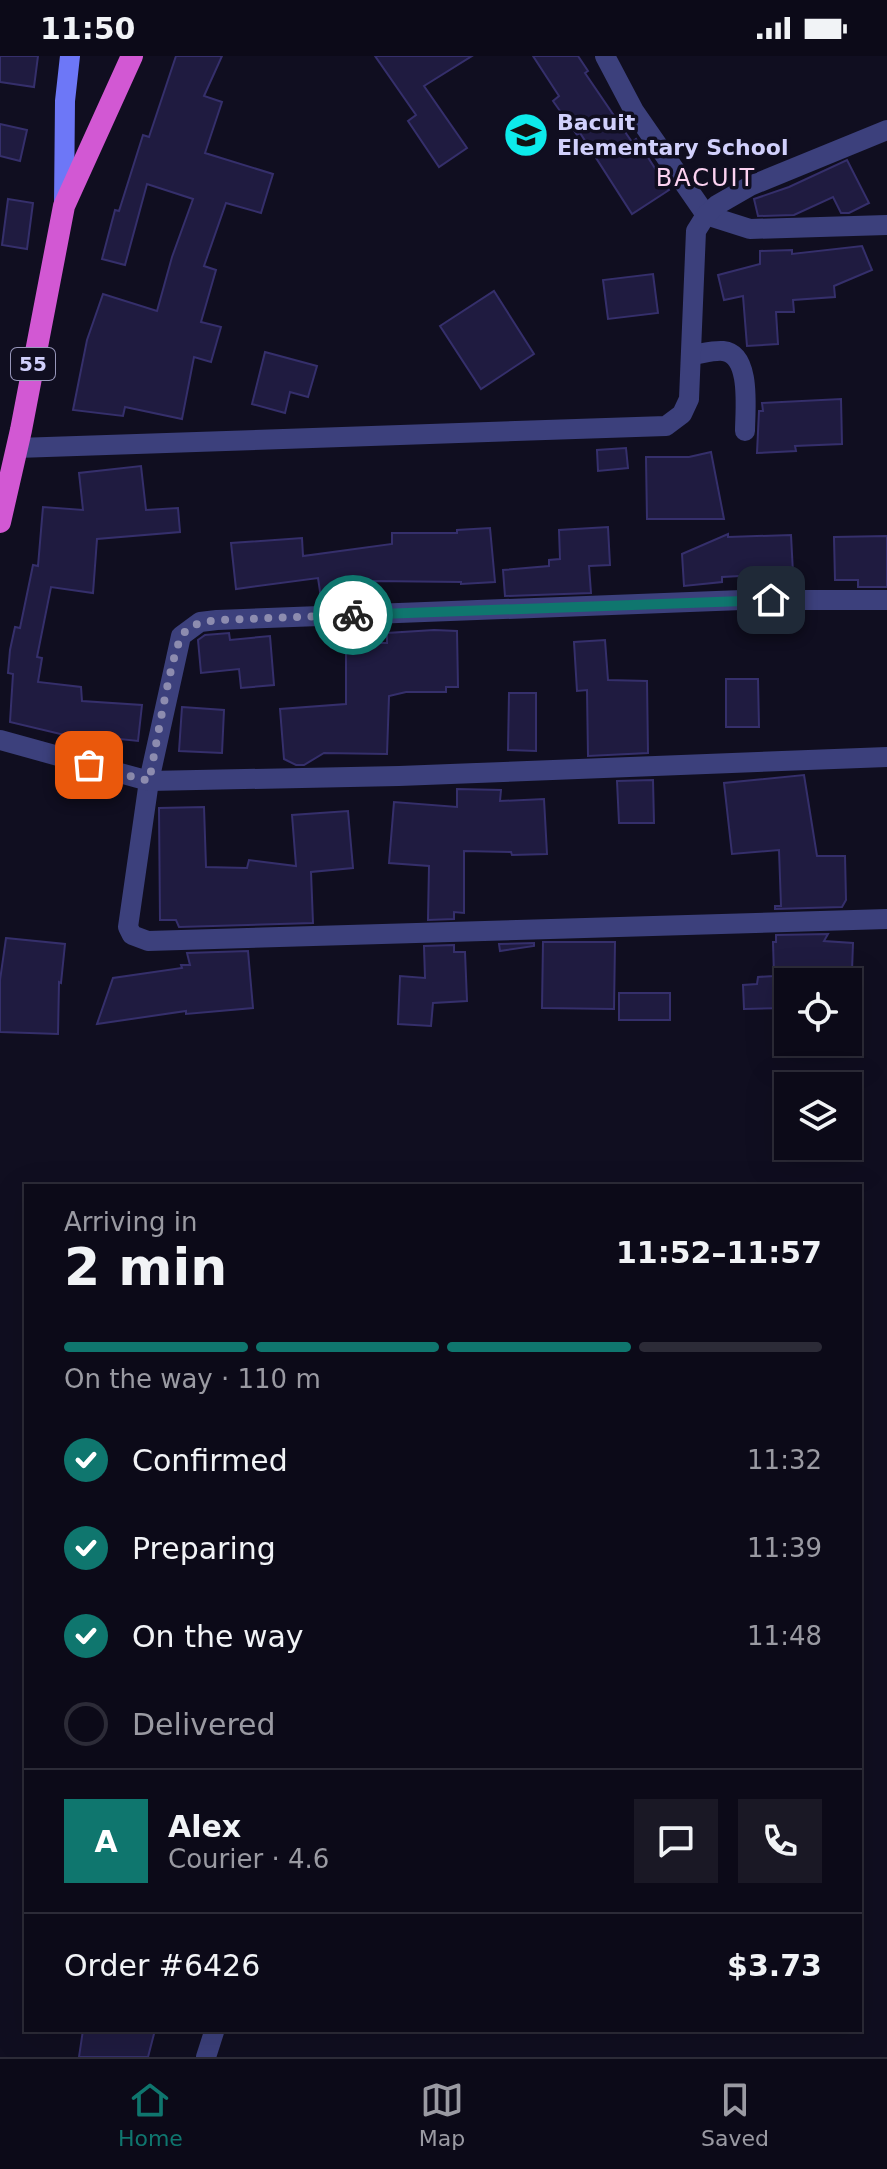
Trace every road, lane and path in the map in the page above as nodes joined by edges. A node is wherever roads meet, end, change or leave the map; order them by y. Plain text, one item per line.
1 (70, 56) edge
2 (132, 56) edge
3 (605, 56) edge
4 (887, 130) edge
5 (64, 206) junction
6 (706, 215) junction
7 (887, 225) edge
8 (691, 355) junction
9 (745, 431) dead end
10 (17, 448) junction
11 (0, 522) edge
12 (887, 600) edge
13 (0, 740) edge
14 (887, 757) edge
15 (149, 781) junction
16 (887, 919) edge
17 (214, 2032) edge
18 (206, 2057) edge

1 - 5 main road
2 - 5 highway, 55
3 - 6 street
4 - 6 street
5 - 10 highway, 55
6 - 7 street
6 - 8 street
8 - 9 street
8 - 10 street
10 - 11 highway, 55
12 - 15 street
13 - 15 street
14 - 15 street
15 - 16 street
17 - 18 street

